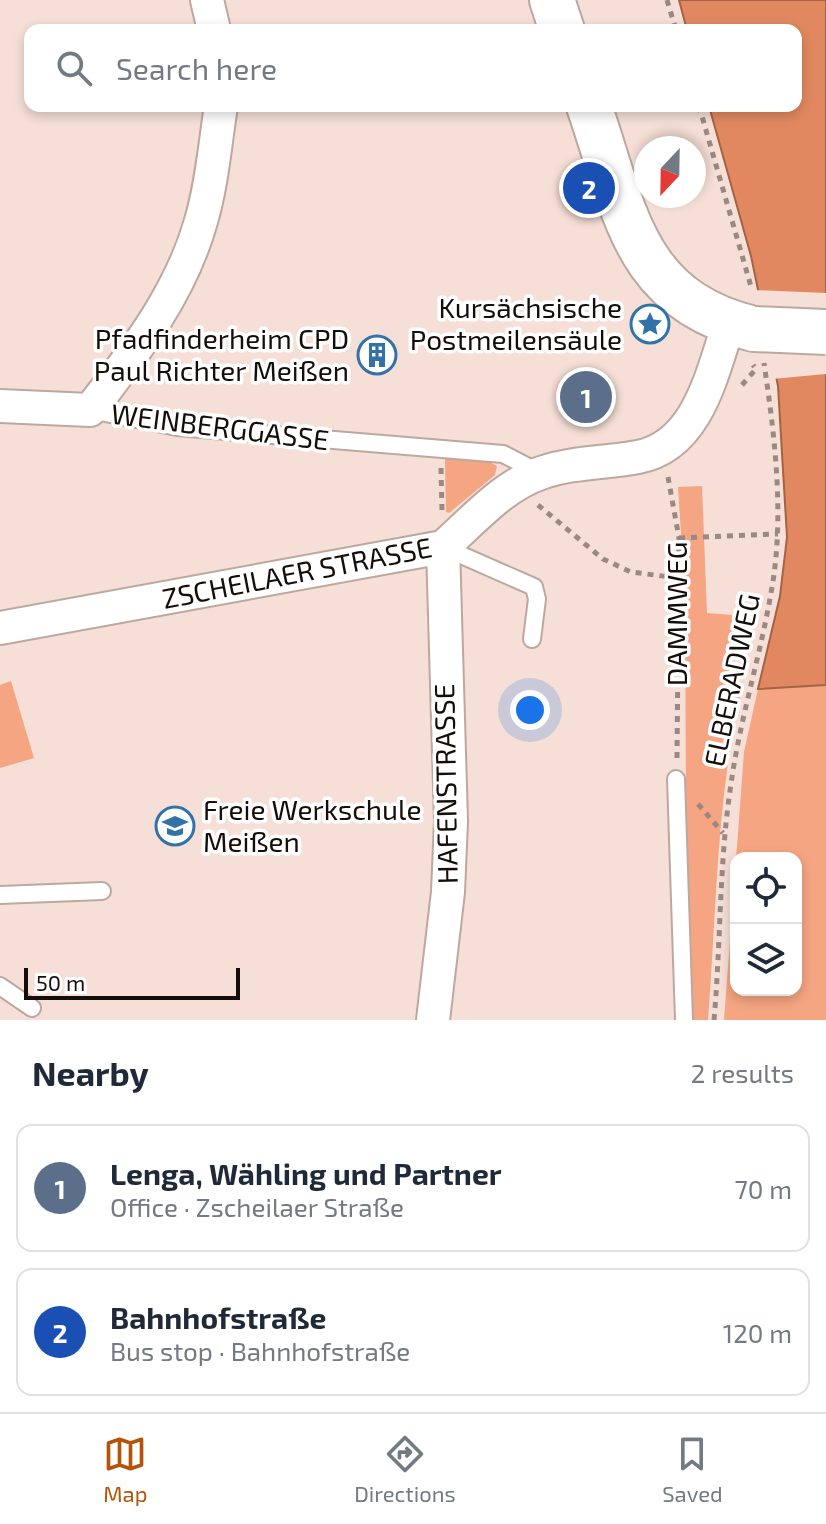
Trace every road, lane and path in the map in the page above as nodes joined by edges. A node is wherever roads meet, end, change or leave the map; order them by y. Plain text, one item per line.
1 (207, 0) edge
2 (552, 0) edge
3 (667, 0) edge
4 (213, 24) edge
5 (560, 24) edge
6 (674, 24) edge
7 (220, 112) edge
8 (591, 112) edge
9 (742, 326) junction
10 (826, 332) edge
11 (0, 406) edge
12 (90, 410) junction
13 (440, 450) junction
14 (661, 450) junction
15 (540, 473) junction
16 (540, 507) dead end
17 (679, 538) junction
18 (443, 547) junction
19 (678, 578) junction
20 (0, 628) edge
21 (532, 639) dead end
22 (676, 779) junction
23 (724, 833) junction
24 (102, 891) dead end
25 (0, 895) edge
26 (0, 986) edge
27 (32, 1008) dead end
28 (433, 1020) edge
29 (684, 1020) edge
30 (714, 1020) edge

1 - 4 street
2 - 5 main road
3 - 6 path
7 - 12 street
8 - 9 main road
9 - 10 main road, bridge
9 - 14 street
11 - 12 street, WEINBERGGASSE
12 - 13 lane, WEINBERGGASSE
13 - 15 lane, WEINBERGGASSE
13 - 18 path
14 - 15 street, ZSCHEILAER STRASSE
14 - 17 path, DAMMWEG
15 - 18 street, ZSCHEILAER STRASSE
16 - 19 path
17 - 19 path, DAMMWEG
17 - 23 path, ELBERADWEG
18 - 20 street, ZSCHEILAER STRASSE
18 - 21 lane
18 - 28 street, HAFENSTRASSE
19 - 22 path, DAMMWEG
22 - 23 path
22 - 29 lane
23 - 30 path
24 - 25 lane
26 - 27 lane

